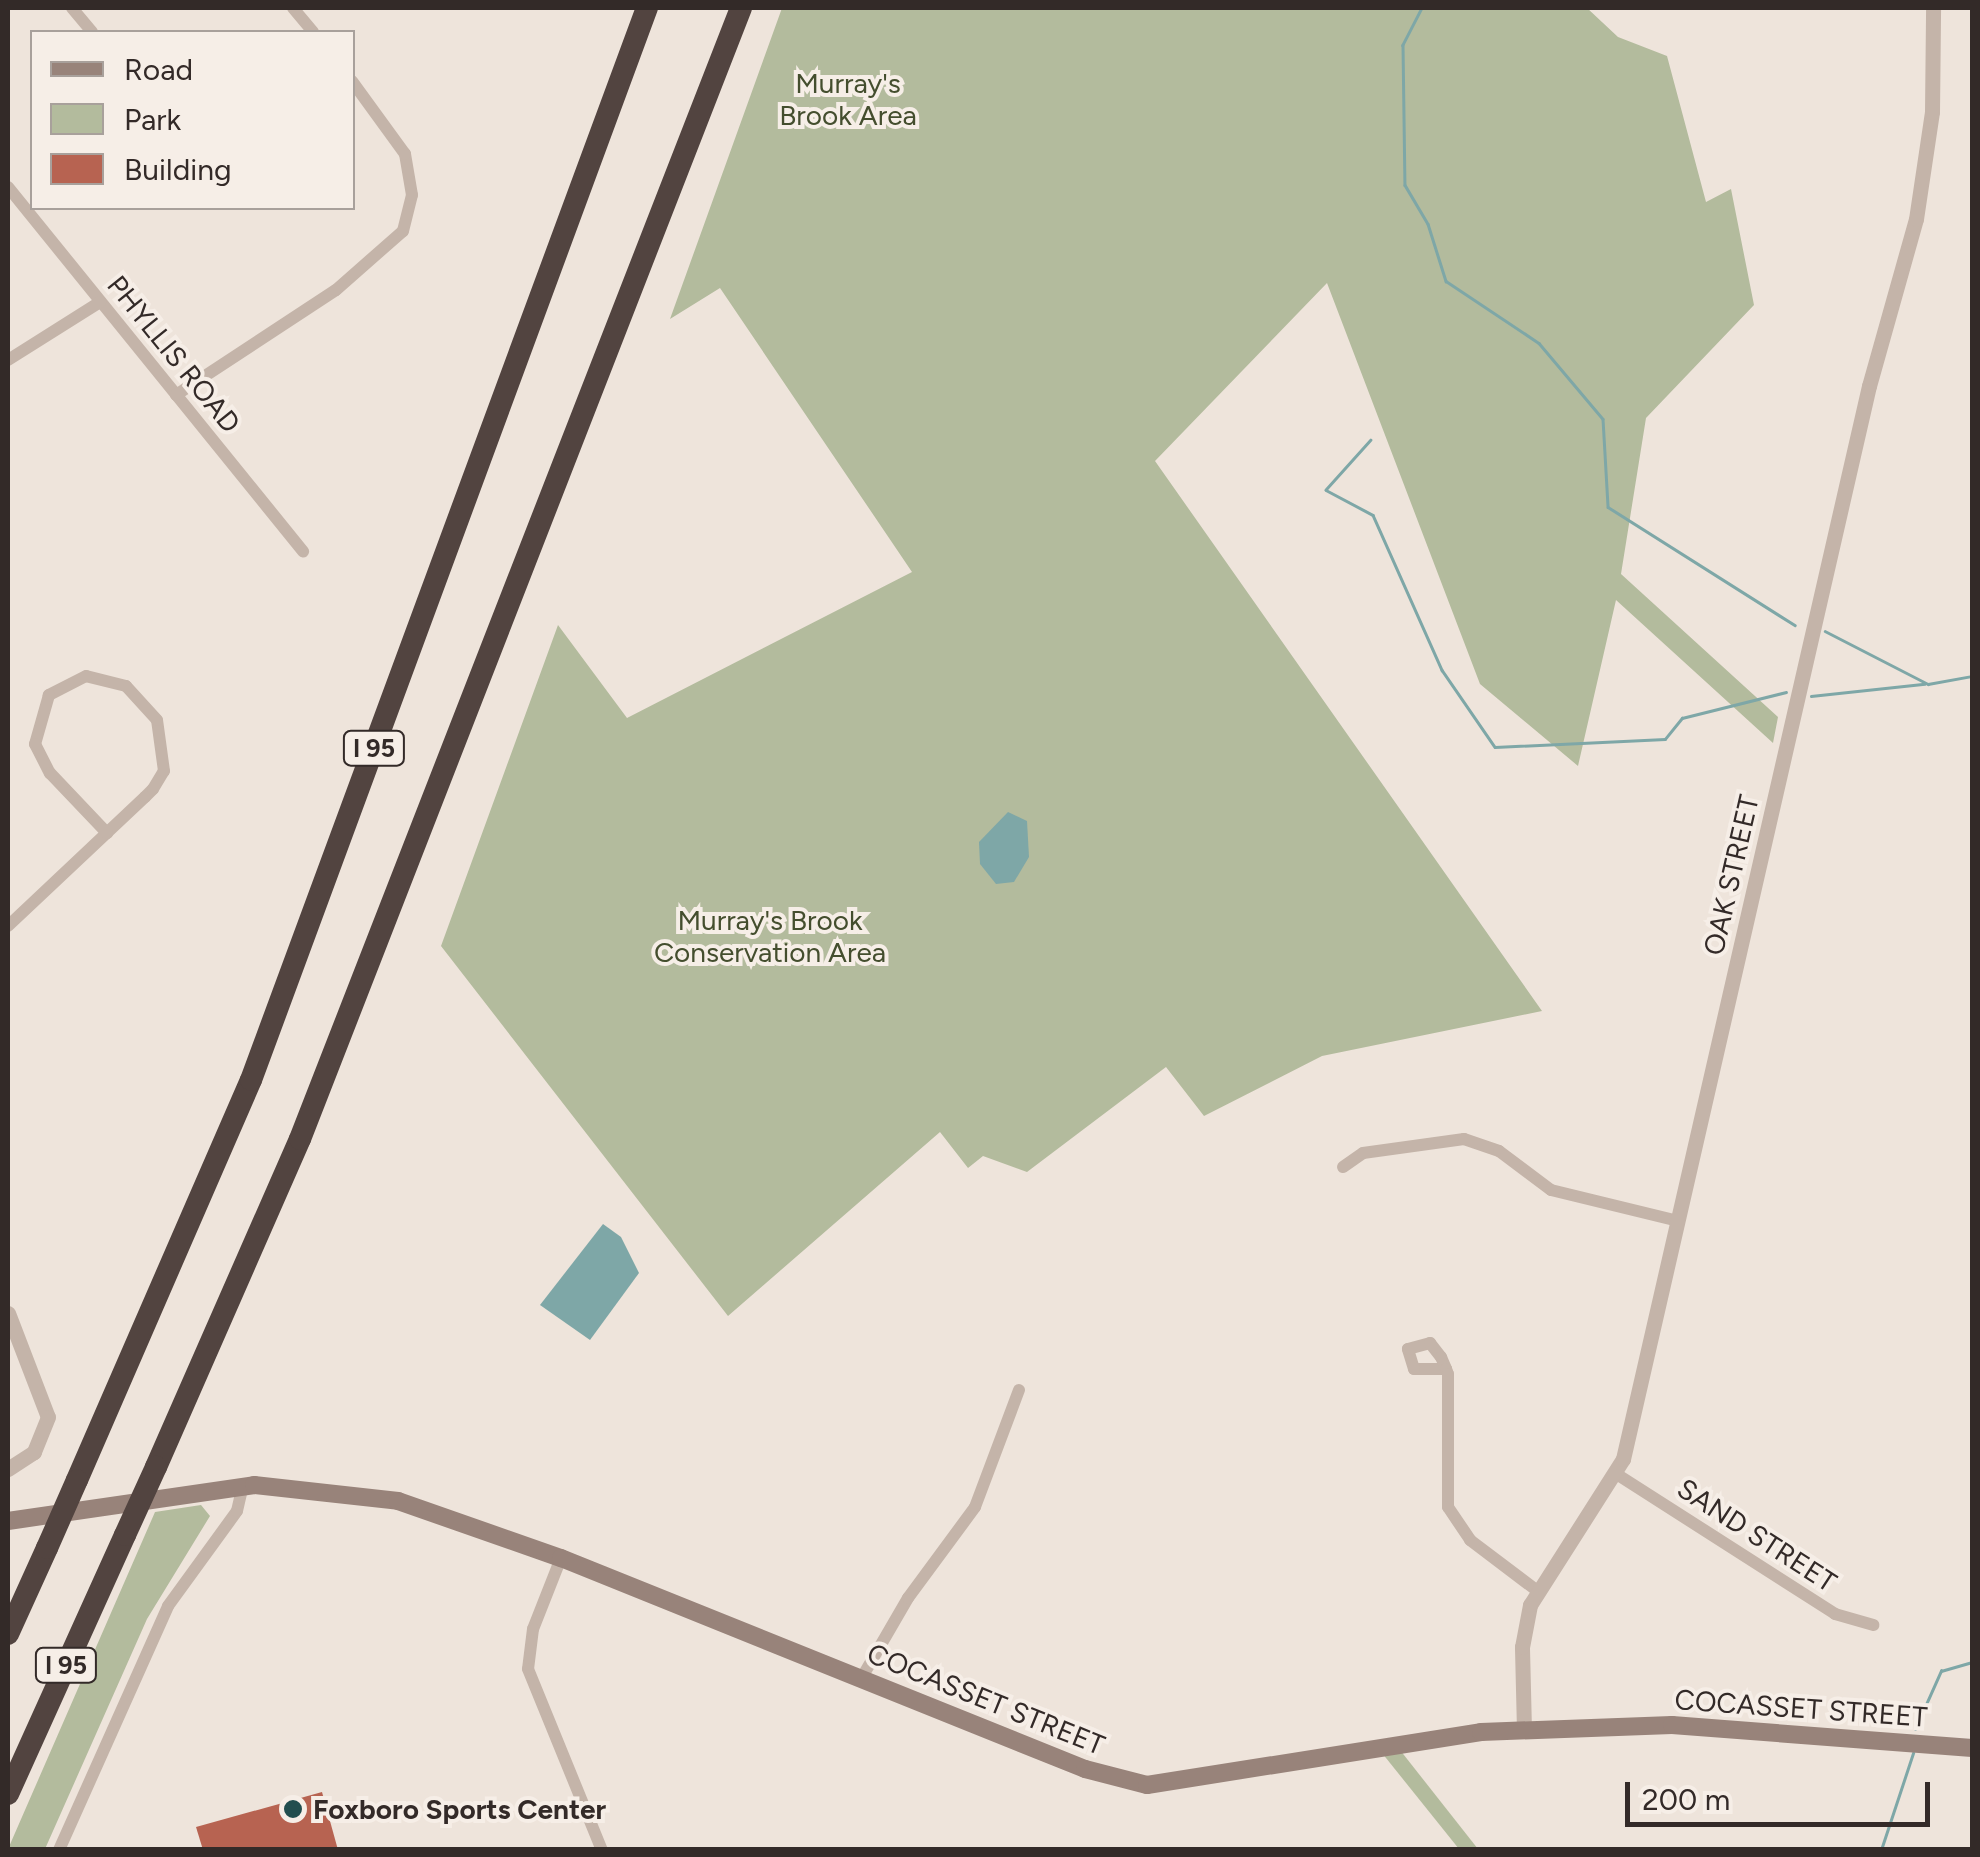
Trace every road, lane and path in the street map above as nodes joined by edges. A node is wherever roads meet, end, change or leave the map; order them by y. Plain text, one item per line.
1 (72, 8) edge
2 (293, 8) edge
3 (647, 8) edge
4 (741, 8) edge
5 (1932, 8) edge
6 (90, 30) edge
7 (311, 30) edge
8 (355, 85) edge
9 (8, 187) edge
10 (100, 302) junction
11 (8, 360) edge
12 (176, 395) junction
13 (303, 552) dead end
14 (107, 833) junction
15 (8, 926) edge
16 (1343, 1168) dead end
17 (1678, 1221) junction
18 (8, 1313) edge
19 (1446, 1368) dead end
20 (1019, 1390) dead end
21 (8, 1469) edge
22 (1618, 1475) junction
23 (243, 1486) junction
24 (8, 1521) edge
25 (561, 1558) junction
26 (1536, 1590) junction
27 (1873, 1625) dead end
28 (8, 1634) edge
29 (861, 1679) junction
30 (1524, 1730) junction
31 (1972, 1748) edge
32 (8, 1794) edge
33 (59, 1850) edge
34 (602, 1850) edge

1 - 6 street
2 - 7 street
3 - 28 highway, I 95, bridge
4 - 32 highway, I 95, bridge
5 - 17 street, OAK STREET
8 - 12 street
9 - 10 street, PHYLLIS ROAD
10 - 11 street
10 - 12 street, PHYLLIS ROAD
12 - 13 street, PHYLLIS ROAD
14 - 14 street
14 - 15 street
16 - 17 street
17 - 22 street, OAK STREET
18 - 21 street
19 - 26 street
20 - 29 street
22 - 26 street, OAK STREET
22 - 27 street, SAND STREET
23 - 24 main road, COCASSET STREET
23 - 25 main road, COCASSET STREET
23 - 33 street
25 - 29 main road, COCASSET STREET
25 - 34 street
26 - 30 street, OAK STREET
29 - 30 main road, COCASSET STREET
30 - 31 main road, COCASSET STREET

